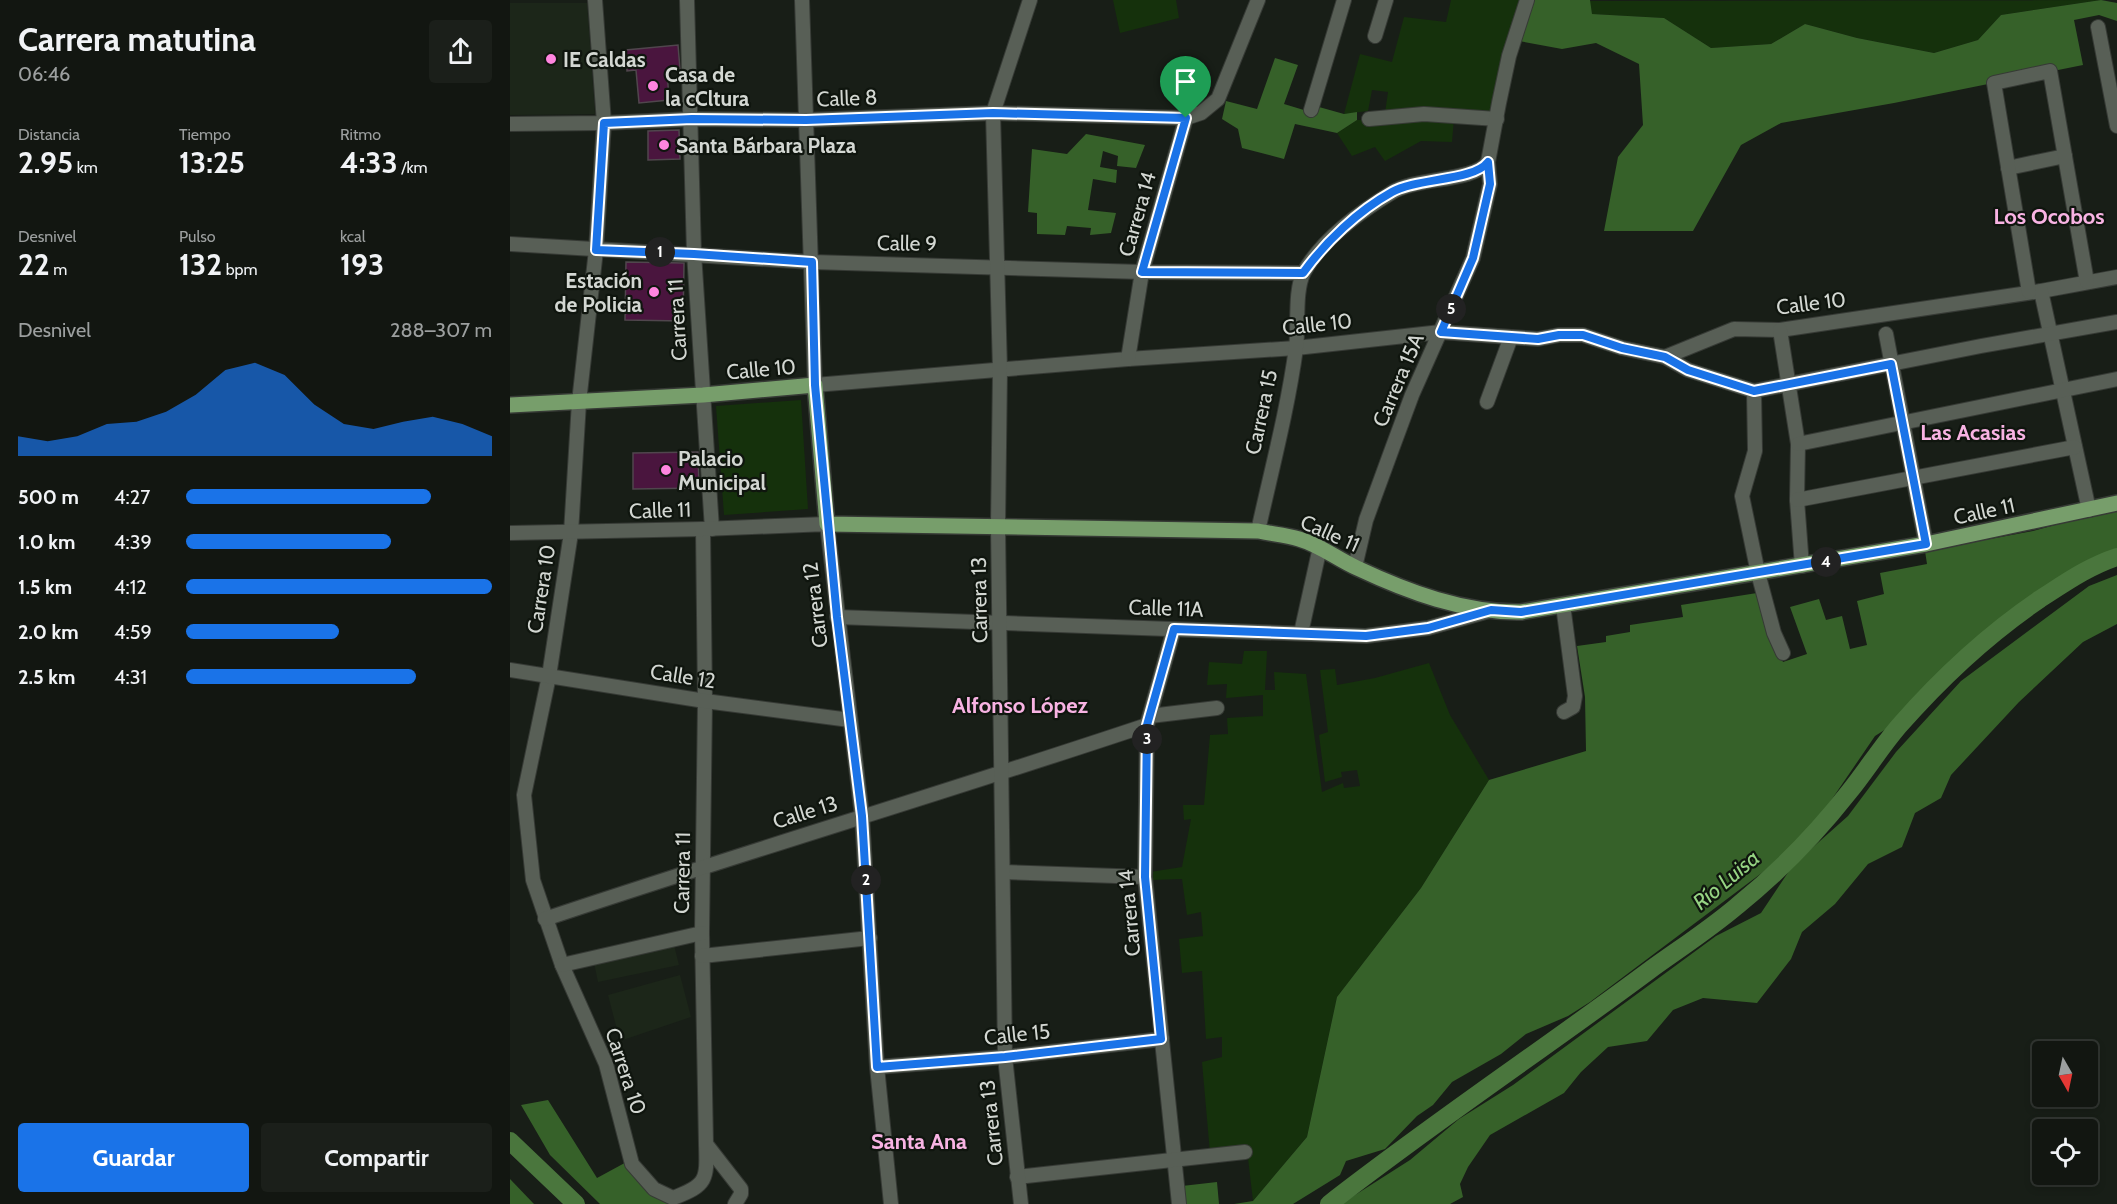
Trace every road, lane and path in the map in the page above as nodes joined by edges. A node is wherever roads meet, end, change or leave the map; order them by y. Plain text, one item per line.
1 (594, 0) edge
2 (687, 0) edge
3 (802, 0) edge
4 (1030, 0) edge
5 (1258, 0) edge
6 (1344, 0) edge
7 (1386, 0) edge
8 (1527, 0) edge
9 (2098, 27) dead end
10 (1375, 36) dead end
11 (2115, 109) edge
12 (1311, 110) dead end
13 (993, 113) junction
14 (1186, 118) junction
15 (692, 119) junction
16 (1369, 119) dead end
17 (1497, 119) junction
18 (806, 120) junction
19 (604, 123) junction
20 (510, 124) edge
21 (2117, 126) edge
22 (2065, 156) junction
23 (1488, 162) junction
24 (2008, 168) junction
25 (510, 244) edge
26 (596, 250) junction
27 (694, 254) junction
28 (812, 262) junction
29 (996, 266) junction
30 (1142, 272) junction
31 (1303, 273) junction
32 (2117, 277) edge
33 (2087, 282) junction
34 (2035, 292) junction
35 (2117, 322) edge
36 (1780, 330) junction
37 (1441, 332) junction
38 (1886, 334) dead end
39 (2050, 334) junction
40 (1511, 337) junction
41 (1296, 348) junction
42 (1665, 357) junction
43 (1128, 359) junction
44 (1891, 364) junction
45 (1000, 370) junction
46 (2117, 380) edge
47 (815, 385) junction
48 (1788, 386) junction
49 (1754, 391) junction
50 (2063, 391) junction
51 (703, 395) junction
52 (579, 402) junction
53 (1487, 402) dead end
54 (510, 405) edge
55 (1902, 422) junction
56 (1798, 444) junction
57 (2075, 447) junction
58 (1914, 478) junction
59 (1797, 500) junction
60 (2117, 503) edge
61 (2089, 510) junction
62 (827, 524) junction
63 (998, 526) junction
64 (708, 529) junction
65 (1258, 531) junction
66 (510, 533) edge
67 (571, 533) junction
68 (1926, 544) junction
69 (1320, 547) junction
70 (1802, 566) junction
71 (1355, 567) junction
72 (1758, 573) junction
73 (1563, 604) junction
74 (1491, 610) junction
75 (837, 617) junction
76 (1001, 622) junction
77 (1174, 629) junction
78 (1301, 633) junction
79 (1783, 653) dead end
80 (510, 670) edge
81 (549, 676) junction
82 (705, 701) junction
83 (1217, 708) dead end
84 (1564, 712) dead end
85 (850, 720) junction
86 (1148, 720) junction
87 (1003, 773) junction
88 (517, 793) edge
89 (862, 816) junction
90 (704, 865) junction
91 (1003, 872) junction
92 (1145, 877) junction
93 (546, 920) junction
94 (702, 933) junction
95 (870, 938) junction
96 (702, 956) junction
97 (562, 965) junction
98 (1161, 1039) junction
99 (1005, 1057) junction
100 (877, 1067) junction
101 (706, 1144) junction
102 (1245, 1152) dead end
103 (1174, 1160) junction
104 (1017, 1177) junction
105 (654, 1189) junction
106 (657, 1204) edge
107 (735, 1204) edge
108 (891, 1204) edge
109 (1021, 1204) edge
110 (1179, 1204) edge

1 - 19 street, Carrera 10
2 - 15 street, Carrera 11
3 - 18 street, Carrera 12
4 - 13 street, Carrera 13
5 - 14 street
6 - 12 street
7 - 10 street
8 - 17 street, Carrera 15A
9 - 11 street
11 - 21 street
13 - 14 street, Calle 8
13 - 18 street, Calle 8
13 - 29 street, Carrera 13
14 - 30 street, Carrera 14
15 - 18 street, Calle 8
15 - 19 street, Calle 8
15 - 27 street, Carrera 11
16 - 17 street
17 - 23 street, Carrera 15A
18 - 28 street, Carrera 12
19 - 20 street, Calle 8
19 - 26 street, Carrera 10
22 - 24 street
22 - 24 street
22 - 33 street
23 - 31 street, Carrera 15
23 - 37 street, Carrera 15A
24 - 34 street
25 - 26 street, Calle 9
26 - 27 street, Calle 9
26 - 52 street, Carrera 10
27 - 28 street, Calle 9
27 - 51 street, Carrera 11
28 - 29 street, Calle 9
28 - 47 street, Carrera 12
29 - 30 street, Calle 9
29 - 45 street, Carrera 13
30 - 31 street, Calle 9
30 - 43 street, Carrera 14
31 - 41 street, Carrera 15
32 - 33 street, Calle 10
33 - 34 street, Calle 10
34 - 36 street, Calle 10
34 - 39 street
35 - 39 street
36 - 42 street, Calle 10
36 - 48 street
37 - 40 street, Calle 10
37 - 41 street, Calle 10
37 - 71 street, Carrera 15A
38 - 44 street
39 - 44 street
39 - 50 street
40 - 42 street, Calle 10
40 - 53 street
41 - 43 street, Calle 10
41 - 65 street, Carrera 15
42 - 49 street
43 - 45 street, Calle 10
44 - 48 street
44 - 55 street
45 - 47 street, Calle 10
45 - 63 street, Carrera 13
46 - 50 street
47 - 51 main road, Calle 10
47 - 62 main road, Carrera 12
48 - 49 street
48 - 56 street
49 - 72 street
50 - 55 street
50 - 57 street
51 - 52 main road, Calle 10
51 - 64 street, Carrera 11
52 - 54 main road, Calle 10
52 - 67 street, Carrera 10
55 - 56 street
55 - 58 street
56 - 59 street
57 - 58 street
57 - 61 street
58 - 59 street
58 - 68 street
59 - 70 street
60 - 61 main road, Calle 11
61 - 68 main road, Calle 11
62 - 63 main road, Calle 11
62 - 64 street, Calle 11
62 - 75 street, Carrera 12
63 - 65 main road, Calle 11
63 - 76 street, Carrera 13
64 - 67 street, Calle 11
64 - 82 street, Carrera 11
65 - 69 main road, Calle 11
66 - 67 street, Calle 11
67 - 81 street, Carrera 10
68 - 70 main road, Calle 11
69 - 71 main road, Calle 11
69 - 78 street
70 - 72 main road, Calle 11
71 - 74 main road, Calle 11
72 - 73 main road, Calle 11
72 - 79 street
73 - 74 main road, Calle 11
73 - 84 street
74 - 78 street, Calle 11A
75 - 76 street, Calle 11A
75 - 85 street, Carrera 12
76 - 77 street, Calle 11A
76 - 87 street, Carrera 13
77 - 78 street, Calle 11A
77 - 86 street, Carrera 14
80 - 81 street, Calle 12
81 - 82 street, Calle 12
81 - 88 street, Carrera 10
82 - 85 street, Calle 12
82 - 90 street, Carrera 11
83 - 86 street, Calle 13
85 - 89 street, Carrera 12
86 - 87 street, Calle 13
86 - 92 street, Carrera 14
87 - 89 street, Calle 13
87 - 91 street, Carrera 13
88 - 93 street, Carrera 10
89 - 90 street, Calle 13
89 - 95 street, Carrera 12
90 - 93 street, Calle 13
90 - 94 street, Carrera 11
91 - 92 street
91 - 99 street, Carrera 13
92 - 98 street, Carrera 14
93 - 97 street, Carrera 10
94 - 96 street, Carrera 11
94 - 97 street
95 - 96 street
95 - 100 street, Carrera 12
96 - 101 street, Carrera 11
97 - 105 street, Carrera 10
98 - 99 street, Calle 15
98 - 103 street, Carrera 14
99 - 100 street, Calle 15
99 - 104 street, Carrera 13
100 - 108 street, Carrera 12
101 - 105 street, Carrera 11
101 - 107 street
102 - 103 street
103 - 104 street
103 - 110 street
104 - 109 street, Carrera 13
105 - 106 street

